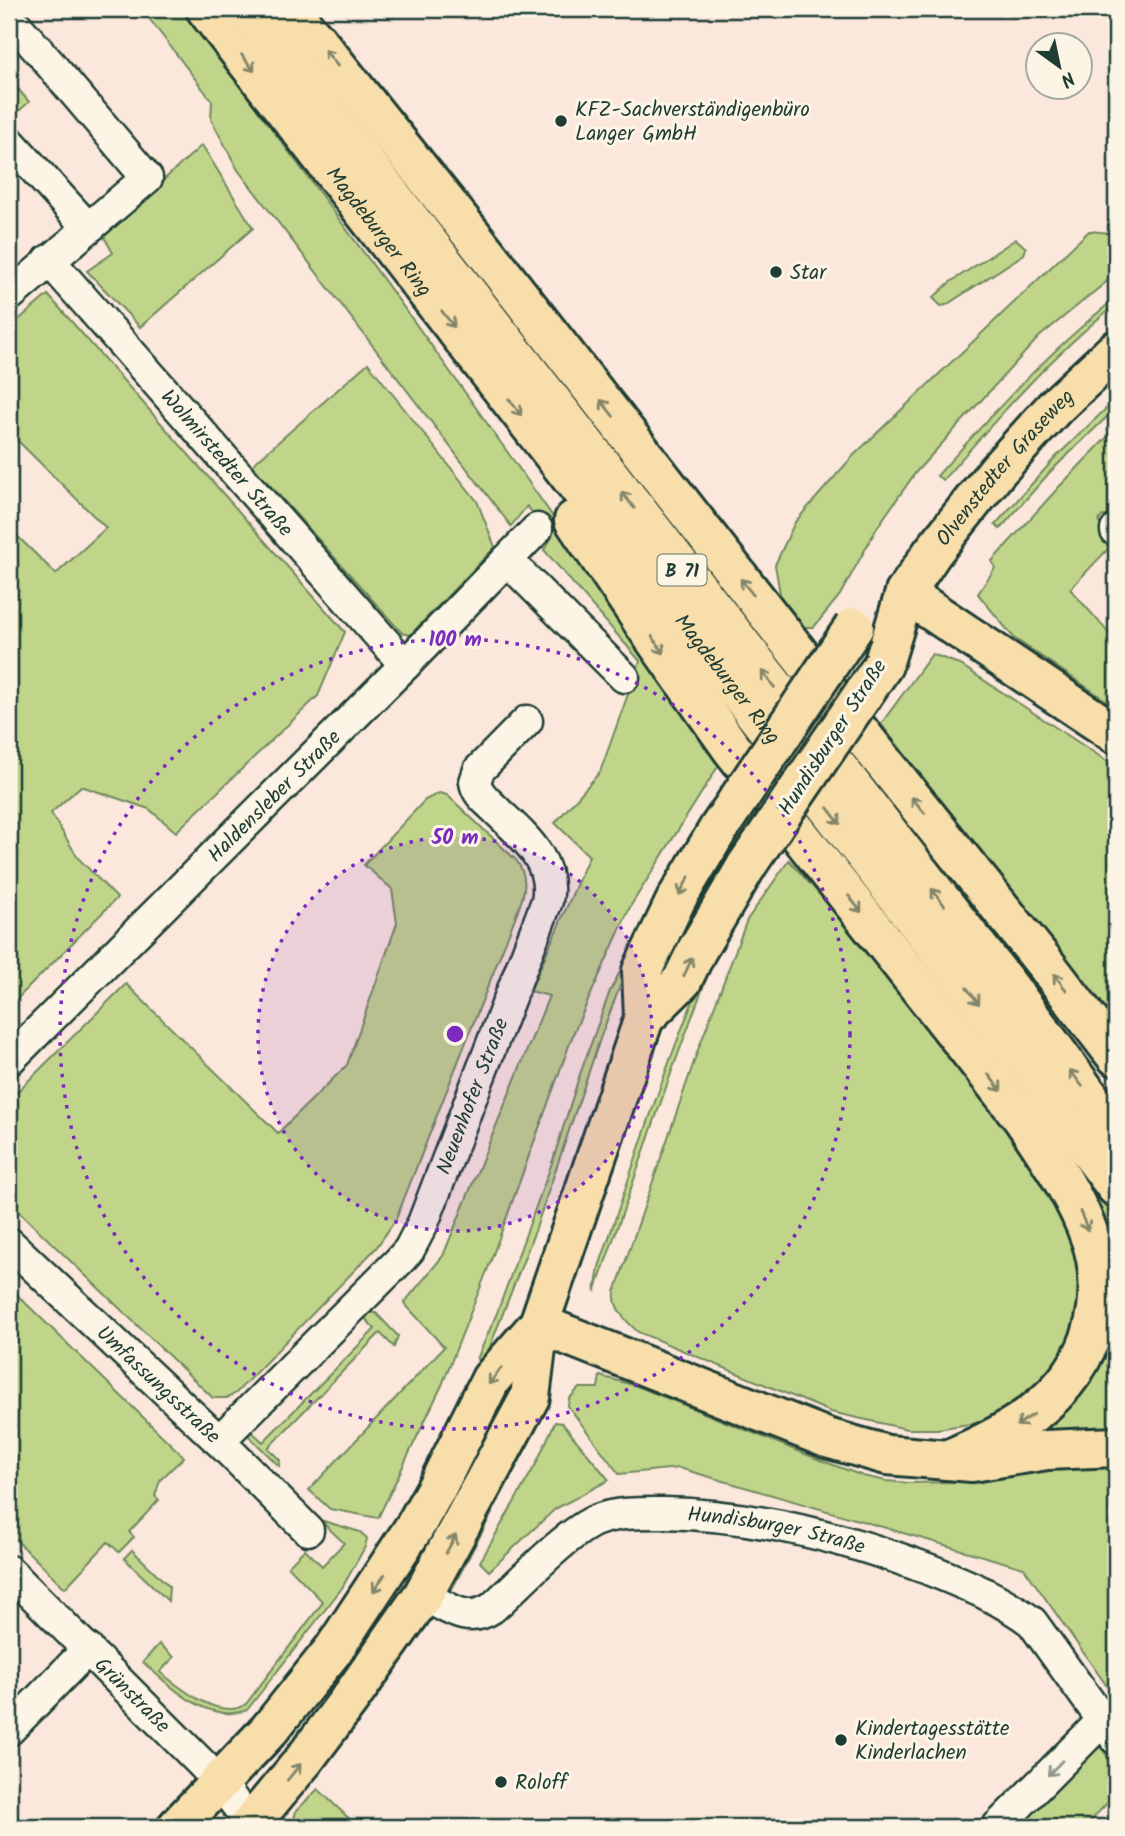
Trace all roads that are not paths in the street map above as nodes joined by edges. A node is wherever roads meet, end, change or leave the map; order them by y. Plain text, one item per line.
1 (206, 9) edge
2 (246, 9) edge
3 (288, 9) edge
4 (9, 17) edge
5 (9, 141) edge
6 (88, 228) junction
7 (49, 260) junction
8 (9, 296) edge
9 (1116, 350) edge
10 (566, 473) junction
11 (537, 530) dead end
12 (507, 560) junction
13 (905, 593) junction
14 (405, 665) junction
15 (624, 677) dead end
16 (527, 721) dead end
17 (1116, 733) edge
18 (644, 1018) junction
19 (1116, 1056) edge
20 (9, 1060) edge
21 (1116, 1133) edge
22 (1116, 1187) edge
23 (9, 1243) edge
24 (539, 1324) junction
25 (219, 1441) junction
26 (1116, 1447) edge
27 (946, 1460) junction
28 (308, 1530) dead end
29 (9, 1571) edge
30 (423, 1594) junction
31 (88, 1648) junction
32 (1110, 1729) edge
33 (9, 1730) edge
34 (220, 1783) junction
35 (250, 1826) edge
36 (177, 1827) edge
37 (997, 1827) edge

1 -> 10 main road, Magdeburger Ring / B 71
21 -> 2 main road, Magdeburger Ring / B 71
19 -> 3 main road
4 - 6 street
5 - 6 street
6 - 7 street
7 - 8 street
7 - 14 street, Wolmirstedter Straße
9 - 13 main road, Olvenstedter Graseweg
10 -> 22 main road, Magdeburger Ring / B 71
10 -> 27 main road
11 - 12 street, Haldensleber Straße
12 - 14 street, Haldensleber Straße
12 - 15 street
13 - 17 main road
18 -> 13 main road, Hundisburger Straße, bridge
13 -> 18 main road, Hundisburger Straße, bridge
14 - 20 street, Haldensleber Straße
16 - 25 street, Neuenhofer Straße
18 - 24 main road, Hundisburger Straße
23 - 25 street, Umfassungsstraße
24 - 27 main road
30 -> 24 main road, Hundisburger Straße
24 -> 34 main road, Hundisburger Straße
25 - 28 street, Umfassungsstraße
26 - 27 main road
29 - 31 street, Grünstraße
30 - 32 street, Hundisburger Straße
35 -> 30 main road, Hundisburger Straße
31 - 33 street
31 - 34 street, Grünstraße
32 -> 37 street
34 - 35 street, Grünstraße
34 - 36 main road, Hundisburger Straße

